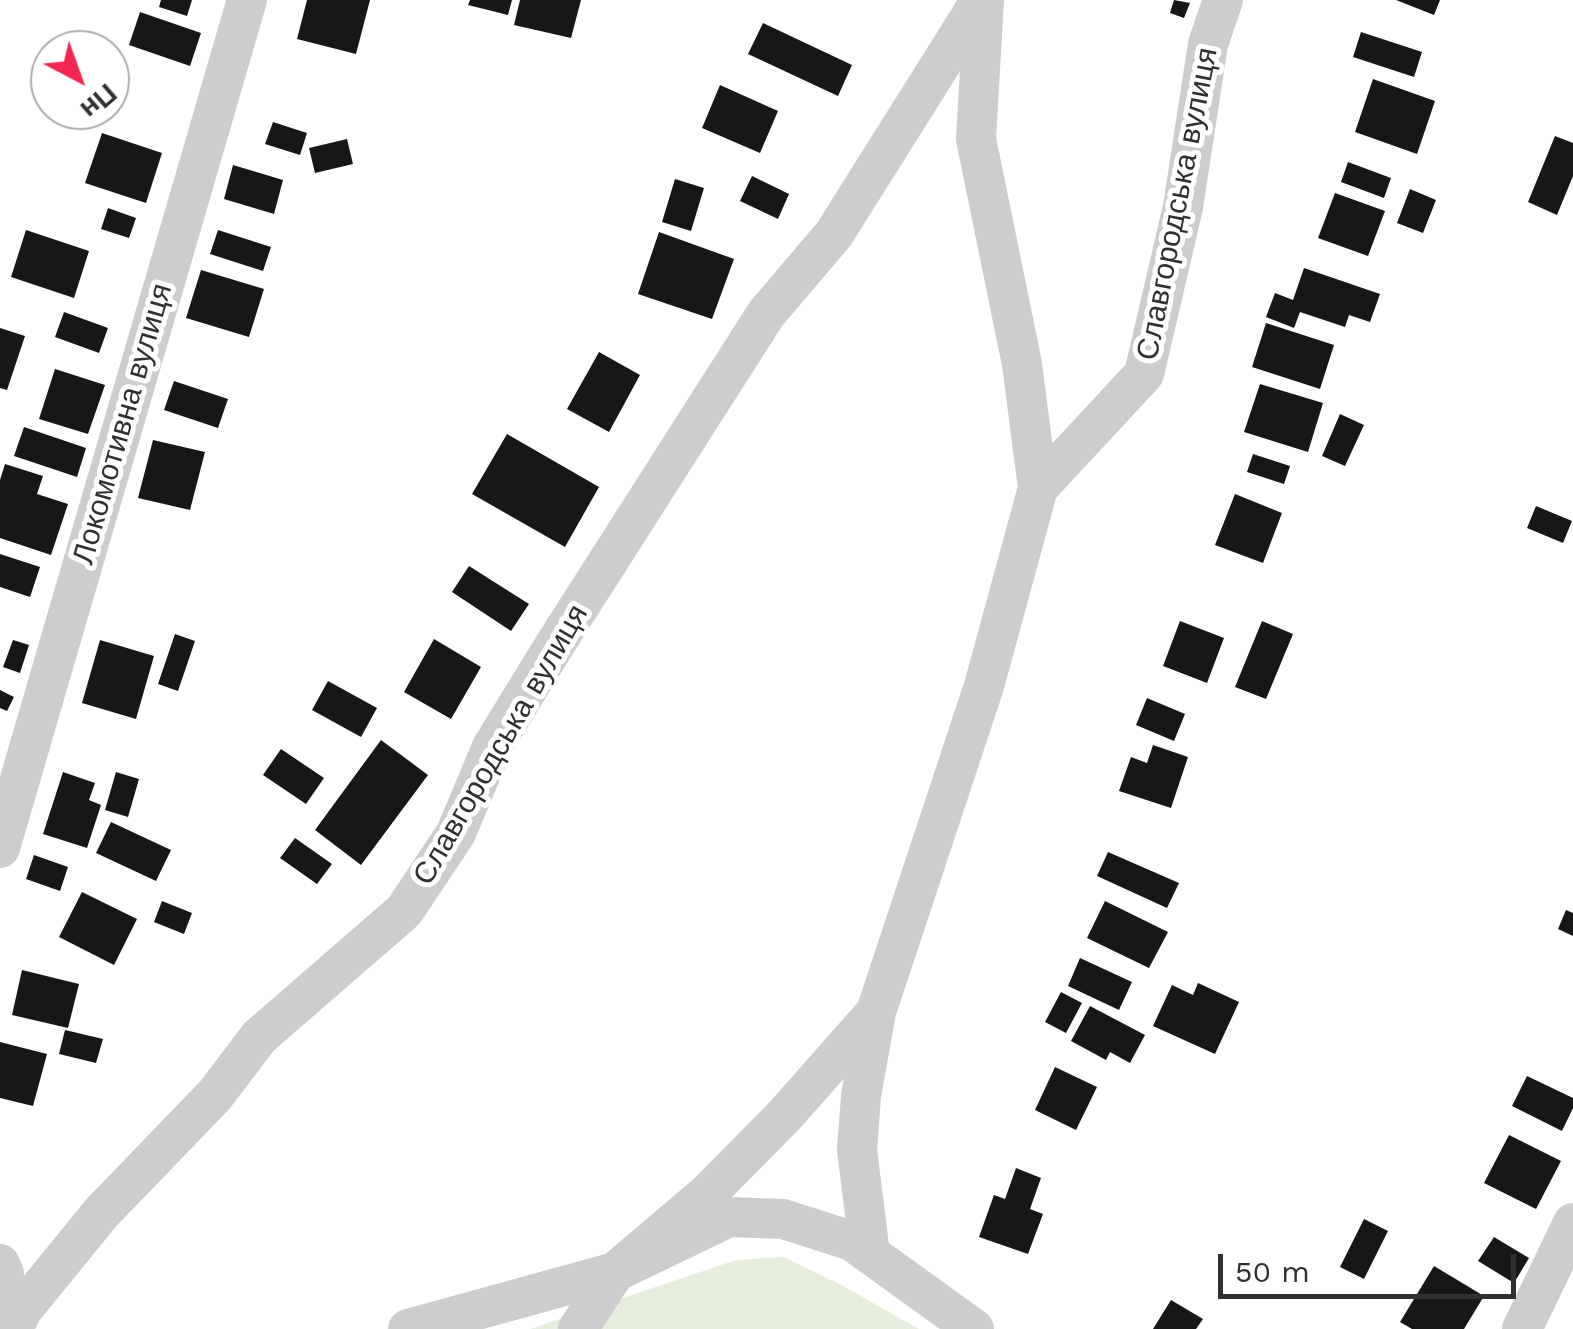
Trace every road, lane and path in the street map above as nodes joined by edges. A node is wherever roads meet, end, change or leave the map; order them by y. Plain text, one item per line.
1 (247, 0) edge
2 (983, 0) edge
3 (1222, 0) edge
4 (1038, 488) junction
5 (0, 848) edge
6 (876, 1012) junction
7 (1573, 1223) edge
8 (870, 1254) junction
9 (0, 1264) edge
10 (615, 1272) junction
11 (0, 1329) edge
12 (13, 1329) edge
13 (408, 1329) edge
14 (578, 1329) edge
15 (974, 1329) edge
16 (1522, 1329) edge

1 - 5 street, Локомотивна вулиця
2 - 4 street, Славгородська вулиця
2 - 12 street, Славгородська вулиця
3 - 4 street, Славгородська вулиця
4 - 6 street, Славгородська вулиця
6 - 8 street, Славгородська вулиця
6 - 10 street, Славгородська вулиця
7 - 16 street
8 - 10 street
8 - 15 street
9 - 11 street
10 - 13 street
10 - 14 street

